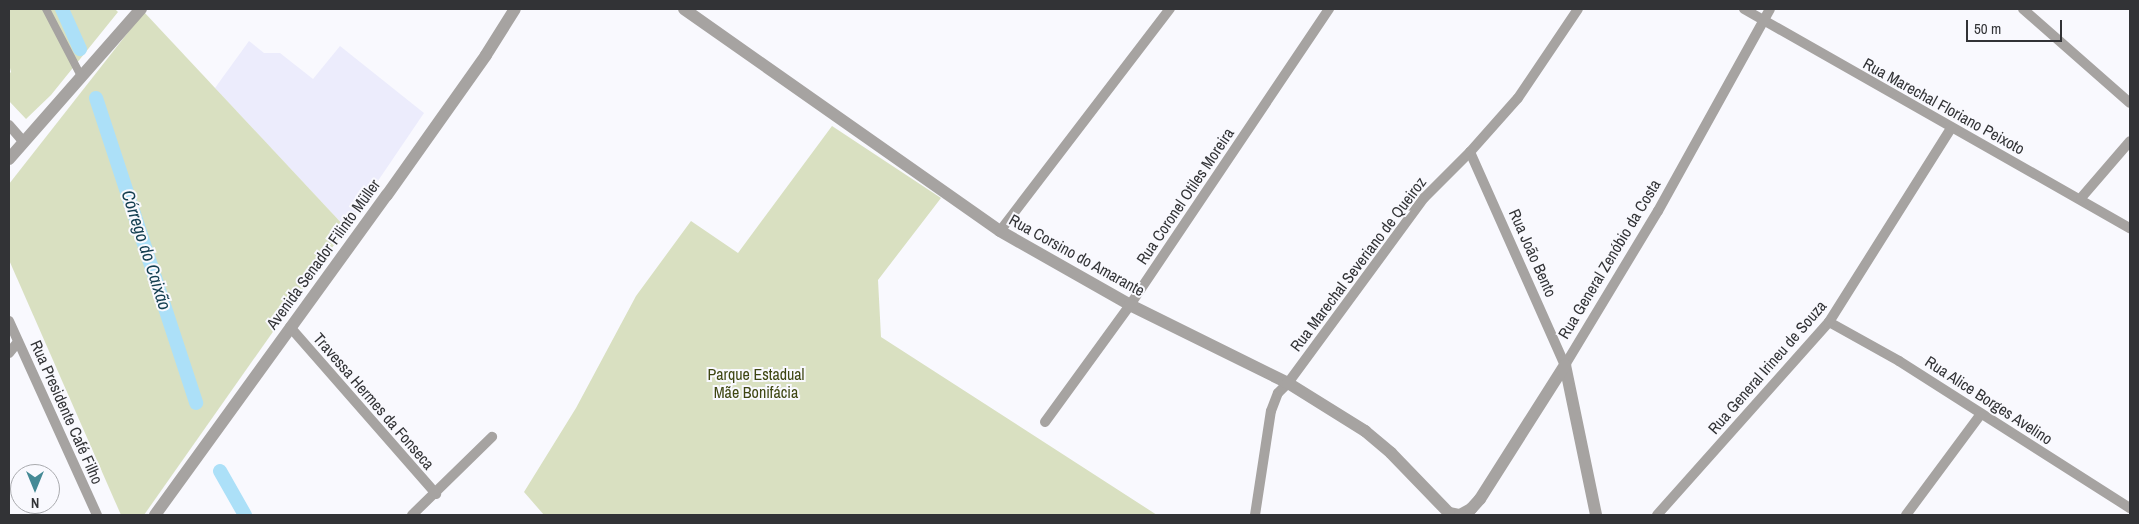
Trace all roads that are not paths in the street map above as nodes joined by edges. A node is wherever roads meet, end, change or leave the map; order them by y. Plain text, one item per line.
1 (46, 9) edge
2 (142, 9) edge
3 (514, 9) edge
4 (684, 9) edge
5 (1170, 9) edge
6 (1329, 9) edge
7 (1578, 9) edge
8 (1744, 9) edge
9 (1770, 9) edge
10 (2023, 9) edge
11 (1764, 20) junction
12 (81, 76) junction
13 (2130, 103) edge
14 (9, 125) edge
15 (1951, 128) junction
16 (23, 141) junction
17 (2130, 141) edge
18 (1470, 152) junction
19 (9, 160) edge
20 (2081, 198) junction
21 (2130, 228) edge
22 (1000, 231) junction
23 (1130, 305) junction
24 (9, 321) edge
25 (1829, 322) junction
26 (290, 327) junction
27 (18, 342) junction
28 (9, 353) edge
29 (1565, 365) junction
30 (1288, 383) junction
31 (1982, 414) junction
32 (1045, 422) dead end
33 (492, 437) dead end
34 (436, 494) junction
35 (2130, 508) edge
36 (97, 515) edge
37 (155, 515) edge
38 (412, 515) edge
39 (1255, 515) edge
40 (1460, 515) edge
41 (1596, 515) edge
42 (1657, 515) edge
43 (1906, 515) edge

1 - 12 street
2 - 12 street
3 - 26 street, Avenida Senador Filinto Müller
4 - 22 street, Rua Corsino do Amarante
5 - 22 street
6 - 23 street, Rua Coronel Otiles Moreira
7 - 18 street, Rua Marechal Severiano de Queiroz
8 - 11 street, Rua Marechal Floriano Peixoto
9 - 11 street, Rua General Zenóbio da Costa
10 - 13 street
11 - 15 street, Rua Marechal Floriano Peixoto
11 - 29 street, Rua General Zenóbio da Costa
12 - 16 street
14 - 16 street
15 - 20 street, Rua Marechal Floriano Peixoto
15 - 25 street, Rua General Irineu de Souza
16 - 19 street
17 - 20 street
18 - 29 street, Rua João Bento
18 - 30 street, Rua Marechal Severiano de Queiroz
20 - 21 street, Rua Marechal Floriano Peixoto
22 - 23 street, Rua Corsino do Amarante
23 - 30 street, Rua Corsino do Amarante
23 - 32 street, Rua Coronel Otiles Moreira
24 - 27 street, Rua Presidente Café Filho
25 - 31 street, Rua Alice Borges Avelino
25 - 42 street, Rua General Irineu de Souza
26 - 34 street, Travessa Hermes da Fonseca
26 - 37 street, Avenida Senador Filinto Müller
27 - 28 street
27 - 36 street, Rua Presidente Café Filho
29 - 40 street, Rua General Zenóbio da Costa
29 - 41 street, Rua João Bento
30 - 39 street, Rua Marechal Severiano de Queiroz
30 - 40 street, Rua Corsino do Amarante
31 - 35 street, Rua Alice Borges Avelino
31 - 43 street
33 - 34 street
34 - 38 street

